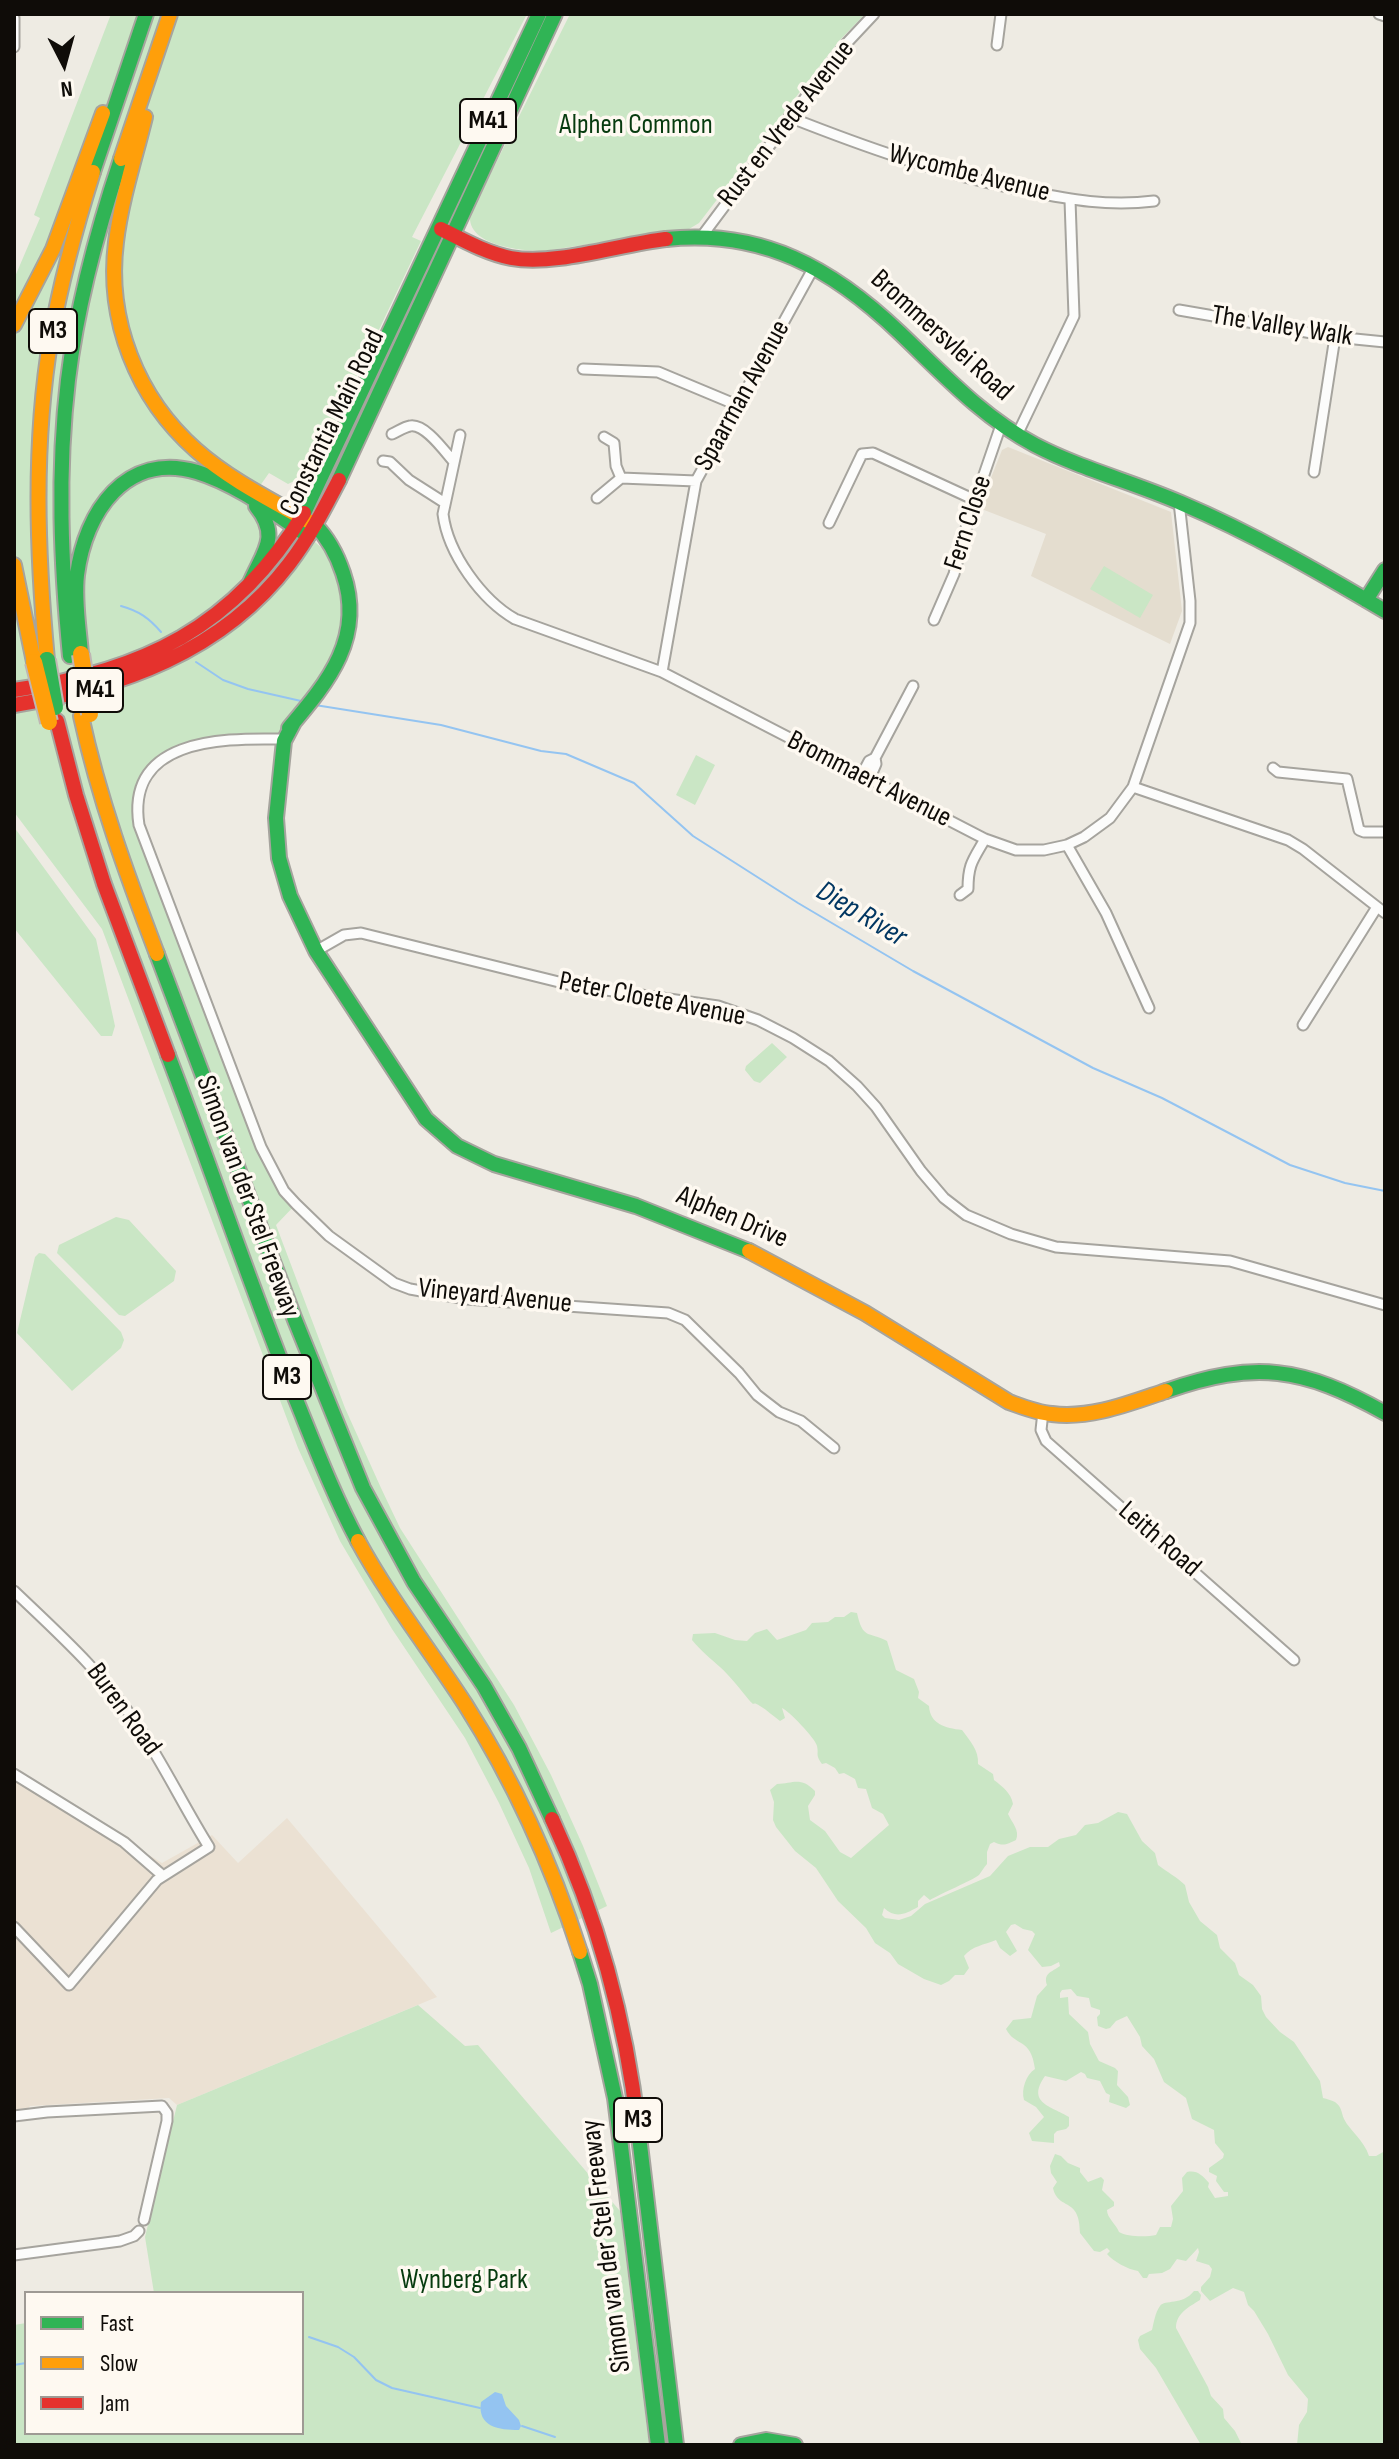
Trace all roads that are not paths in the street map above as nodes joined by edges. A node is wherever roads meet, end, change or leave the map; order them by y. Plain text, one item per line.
1 (146, 14) edge
2 (170, 14) edge
3 (539, 14) edge
4 (555, 14) edge
5 (874, 14) edge
6 (1001, 14) edge
7 (1379, 14) edge
8 (1385, 16) edge
9 (14, 18) edge
10 (138, 38) junction
11 (997, 45) dead end
12 (14, 47) edge
13 (789, 117) junction
14 (1070, 200) junction
15 (1154, 201) dead end
16 (444, 231) junction
17 (702, 236) junction
18 (814, 267) junction
19 (1179, 310) dead end
20 (14, 325) edge
21 (1335, 337) junction
22 (1385, 342) edge
23 (583, 369) dead end
24 (737, 405) junction
25 (1001, 425) junction
26 (392, 434) dead end
27 (460, 435) dead end
28 (1017, 435) junction
29 (604, 437) dead end
30 (383, 461) dead end
31 (454, 462) junction
32 (1314, 472) dead end
33 (621, 478) junction
34 (696, 481) junction
35 (597, 498) dead end
36 (250, 500) junction
37 (975, 500) junction
38 (1179, 502) junction
39 (445, 503) junction
40 (829, 523) dead end
41 (305, 526) junction
42 (14, 565) edge
43 (1385, 570) edge
44 (250, 583) junction
45 (1366, 600) junction
46 (1385, 611) edge
47 (934, 620) dead end
48 (76, 655) junction
49 (41, 661) junction
50 (662, 672) junction
51 (913, 686) dead end
52 (14, 690) edge
53 (14, 705) edge
54 (278, 744) junction
55 (1273, 768) dead end
56 (865, 778) junction
57 (1133, 787) junction
58 (1385, 832) edge
59 (985, 839) junction
60 (1067, 845) junction
61 (960, 895) dead end
62 (1381, 910) edge
63 (316, 951) junction
64 (1149, 1008) dead end
65 (1303, 1025) dead end
66 (1385, 1305) edge
67 (1043, 1412) junction
68 (1385, 1413) edge
69 (834, 1448) dead end
70 (14, 1591) edge
71 (1294, 1660) dead end
72 (14, 1774) edge
73 (162, 1875) junction
74 (14, 1927) edge
75 (14, 2116) edge
76 (144, 2220) dead end
77 (139, 2231) dead end
78 (14, 2255) edge
79 (658, 2445) edge
80 (676, 2445) edge
81 (741, 2445) edge
82 (795, 2445) edge

1 - 10 main road, M3
2 - 41 main road
2 - 48 main road, M3
3 - 16 main road, Constantia Main Road / M41
4 - 16 main road, Constantia Main Road / M41
5 - 13 street, Rust en Vrede Avenue
6 - 11 street
7 - 8 street
9 - 12 street
10 - 20 main road
10 - 49 main road, M3
13 - 14 street, Wycombe Avenue
13 - 17 street, Rust en Vrede Avenue
14 - 15 street, Wycombe Avenue
14 - 28 street
16 - 17 main road, Brommersvlei Road
16 - 41 main road, Constantia Main Road / M41
17 - 18 main road, Brommersvlei Road
18 - 24 street, Spaarman Avenue
18 - 25 main road, Brommersvlei Road
19 - 21 street, The Valley Walk
21 - 22 street, The Valley Walk
21 - 32 street
23 - 24 street
24 - 34 street, Spaarman Avenue
25 - 28 main road, Brommersvlei Road
25 - 37 street, Fern Close
26 - 31 street
27 - 31 street, Brommaert Avenue
28 - 38 main road, Brommersvlei Road
29 - 33 street
30 - 39 street
31 - 39 street, Brommaert Avenue
33 - 34 street
33 - 35 street
34 - 50 street, Spaarman Avenue
36 - 41 main road
36 - 44 main road
36 - 48 main road
37 - 40 street
37 - 47 street, Fern Close
38 - 45 main road, Brommersvlei Road
38 - 57 street, Brommaert Avenue
39 - 50 street, Brommaert Avenue
41 - 44 main road, Constantia Main Road / M41
41 - 53 main road, Constantia Main Road / M41
41 - 54 main road
42 - 49 main road
43 - 45 main road
44 - 52 main road, Constantia Main Road / M41
45 - 46 main road, Brommersvlei Road
48 - 80 main road, Simon van der Stel Freeway / M3, bridge
49 - 79 main road, Simon van der Stel Freeway / M3, bridge
50 - 56 street, Brommaert Avenue
51 - 56 street
54 - 63 main road, Alphen Drive
54 - 69 street, Vineyard Avenue
55 - 58 street
56 - 59 street, Brommaert Avenue
57 - 60 street, Brommaert Avenue
57 - 62 street
59 - 60 street, Brommaert Avenue
59 - 61 street
60 - 64 street
62 - 65 street
63 - 66 street, Peter Cloete Avenue
63 - 67 main road, Alphen Drive
67 - 68 main road, Alphen Drive
67 - 71 street, Leith Road
70 - 73 street, Buren Road
72 - 73 street
73 - 74 street
75 - 76 street
77 - 78 street
81 - 82 main road

